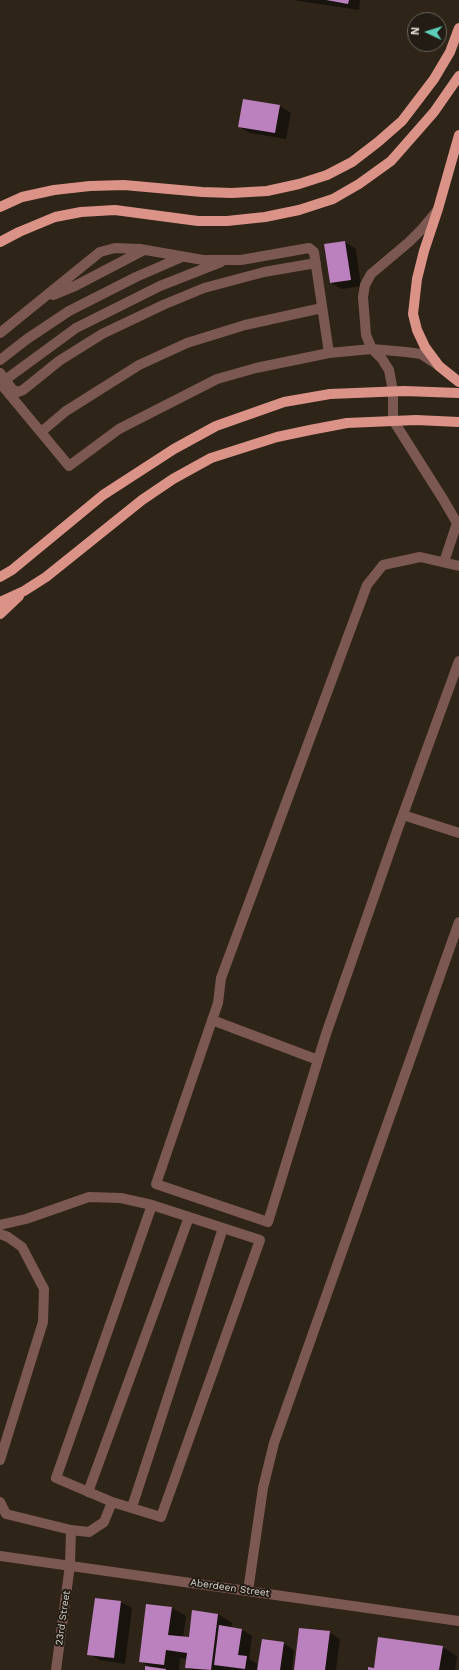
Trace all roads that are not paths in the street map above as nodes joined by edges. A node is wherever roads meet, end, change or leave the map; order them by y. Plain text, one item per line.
1 (459, 28) edge
2 (459, 76) edge
3 (459, 135) edge
4 (0, 207) edge
5 (438, 209) junction
6 (0, 242) edge
7 (144, 250) junction
8 (182, 257) junction
9 (227, 260) junction
10 (316, 263) junction
11 (43, 299) junction
12 (322, 308) junction
13 (0, 333) edge
14 (372, 349) junction
15 (329, 353) junction
16 (0, 360) edge
17 (439, 366) junction
18 (2, 379) edge
19 (459, 382) edge
20 (393, 391) junction
21 (459, 393) edge
22 (393, 420) junction
23 (459, 422) edge
24 (41, 432) junction
25 (444, 562) junction
26 (459, 566) edge
27 (0, 577) edge
28 (24, 591) junction
29 (0, 602) edge
30 (0, 614) edge
31 (459, 661) edge
32 (403, 815) junction
33 (459, 833) edge
34 (459, 922) edge
35 (212, 1020) junction
36 (318, 1060) junction
37 (152, 1206) junction
38 (189, 1217) junction
39 (0, 1225) edge
40 (222, 1228) junction
41 (0, 1234) edge
42 (0, 1460) edge
43 (88, 1492) junction
44 (0, 1502) edge
45 (112, 1502) junction
46 (132, 1507) junction
47 (71, 1530) junction
48 (0, 1556) edge
49 (70, 1565) junction
50 (248, 1591) junction
51 (459, 1621) edge
52 (56, 1670) edge

1 - 4 main road
2 - 6 main road
3 - 5 main road
5 - 14 street
5 - 17 main road
7 - 8 street
7 - 11 street
7 - 11 street
8 - 9 street
8 - 16 street
9 - 10 street
9 - 18 street
10 - 12 street
10 - 18 street
11 - 13 street
12 - 15 street
12 - 24 street
14 - 15 street
14 - 17 street
14 - 20 street
15 - 24 street
17 - 19 main road
18 - 24 street
20 - 21 main road
20 - 22 street
20 - 27 main road
22 - 23 main road
22 - 25 street
22 - 28 main road
25 - 26 street
25 - 35 street
28 - 29 main road
28 - 30 main road
31 - 32 street
32 - 33 street
32 - 36 street
34 - 50 street
35 - 36 street
35 - 36 street
37 - 38 street
37 - 39 street
37 - 43 street
38 - 40 street
38 - 43 street
40 - 46 street
40 - 46 street
41 - 42 street
43 - 45 street
44 - 47 street
45 - 46 street
45 - 47 street
47 - 49 street, 23rd Street
48 - 49 street, Aberdeen Street
49 - 50 street, Aberdeen Street
49 - 52 street, 23rd Street
50 - 51 street, Aberdeen Street

